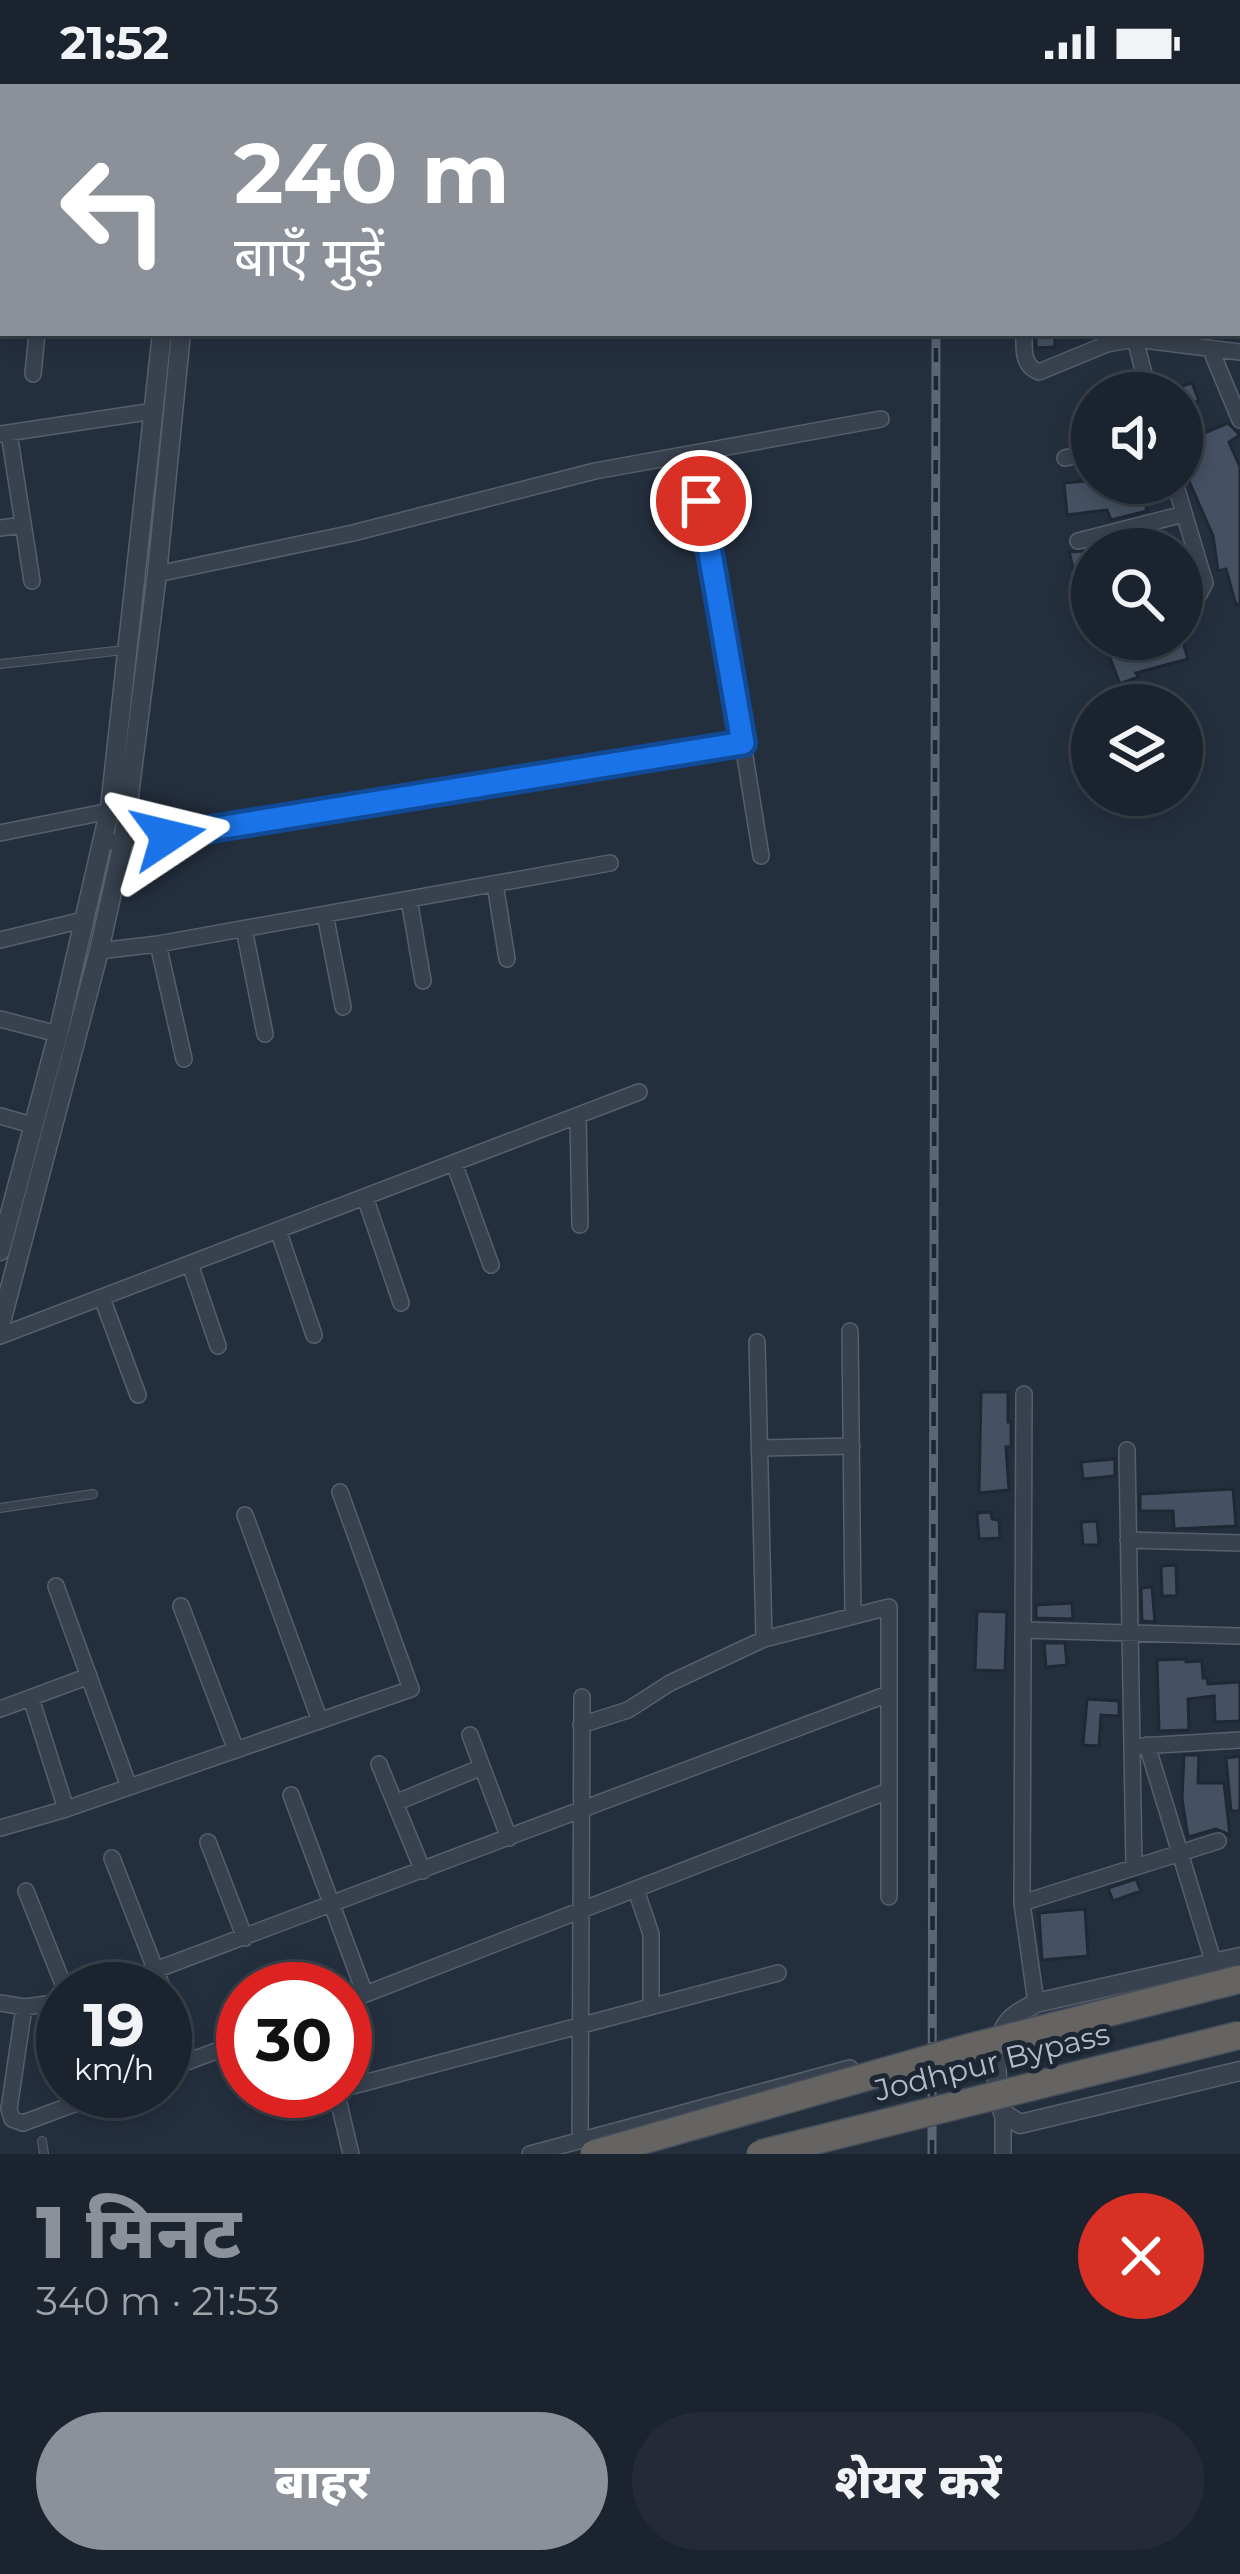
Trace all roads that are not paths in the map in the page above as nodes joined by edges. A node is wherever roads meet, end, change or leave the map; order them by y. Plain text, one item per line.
1 (37, 336) edge
2 (162, 336) edge
3 (181, 336) edge
4 (1024, 336) edge
5 (1135, 339) junction
6 (1210, 348) junction
7 (1240, 352) edge
8 (1144, 372) edge
9 (34, 374) dead end
10 (154, 412) junction
11 (881, 419) dead end
12 (1240, 420) edge
13 (4, 433) edge
14 (691, 455) junction
15 (1071, 456) edge
16 (1065, 458) dead end
17 (1181, 504) edge
18 (1184, 514) junction
19 (23, 524) junction
20 (0, 528) edge
21 (1131, 528) edge
22 (1188, 528) edge
23 (157, 574) junction
24 (32, 580) dead end
25 (128, 650) junction
26 (0, 664) edge
27 (743, 743) junction
28 (119, 809) junction
29 (0, 833) edge
30 (114, 843) junction
31 (761, 856) dead end
32 (610, 863) dead end
33 (495, 884) junction
34 (409, 899) junction
35 (326, 914) junction
36 (83, 920) junction
37 (244, 928) junction
38 (0, 940) edge
39 (158, 944) junction
40 (99, 951) junction
41 (507, 958) dead end
42 (423, 981) dead end
43 (343, 1007) dead end
44 (0, 1018) edge
45 (58, 1034) junction
46 (265, 1034) dead end
47 (184, 1059) dead end
48 (639, 1092) dead end
49 (0, 1116) edge
50 (578, 1116) junction
51 (32, 1125) junction
52 (454, 1163) junction
53 (365, 1197) junction
54 (5, 1214) edge
55 (580, 1225) dead end
56 (278, 1230) junction
57 (0, 1251) edge
58 (190, 1264) junction
59 (490, 1265) dead end
60 (102, 1298) junction
61 (401, 1304) dead end
62 (0, 1326) edge
63 (850, 1331) dead end
64 (314, 1334) dead end
65 (0, 1336) edge
66 (757, 1342) dead end
67 (218, 1346) dead end
68 (1024, 1394) dead end
69 (138, 1395) dead end
70 (851, 1446) junction
71 (759, 1448) junction
72 (1127, 1450) dead end
73 (340, 1492) dead end
74 (93, 1494) dead end
75 (0, 1508) edge
76 (245, 1515) dead end
77 (1128, 1540) junction
78 (1240, 1543) edge
79 (56, 1586) dead end
80 (181, 1606) dead end
81 (853, 1616) junction
82 (1023, 1630) junction
83 (1130, 1633) junction
84 (1240, 1636) edge
85 (764, 1639) junction
86 (89, 1676) junction
87 (888, 1694) junction
88 (582, 1697) dead end
89 (31, 1698) junction
90 (0, 1709) edge
91 (320, 1720) junction
92 (581, 1725) junction
93 (470, 1735) dead end
94 (1240, 1740) edge
95 (1140, 1746) junction
96 (236, 1750) junction
97 (379, 1765) dead end
98 (482, 1767) junction
99 (129, 1787) junction
100 (888, 1791) junction
101 (291, 1795) dead end
102 (395, 1803) junction
103 (66, 1809) junction
104 (581, 1811) junction
105 (0, 1828) edge
106 (509, 1838) junction
107 (1218, 1841) dead end
108 (208, 1842) dead end
109 (1179, 1853) junction
110 (112, 1858) dead end
111 (1134, 1867) junction
112 (423, 1870) junction
113 (636, 1890) junction
114 (26, 1891) dead end
115 (889, 1898) dead end
116 (1022, 1903) junction
117 (332, 1905) junction
118 (580, 1912) junction
119 (245, 1938) junction
120 (1240, 1958) edge
121 (54, 1962) edge
122 (152, 1962) edge
123 (180, 1962) edge
124 (353, 1962) edge
125 (1214, 1964) junction
126 (778, 1972) dead end
127 (1240, 1979) edge
128 (372, 1991) edge
129 (0, 2003) edge
130 (1036, 2003) junction
131 (36, 2005) edge
132 (651, 2006) junction
133 (24, 2007) junction
134 (579, 2025) junction
135 (1004, 2027) junction
136 (1240, 2035) edge
137 (1240, 2071) edge
138 (372, 2081) edge
139 (1003, 2113) junction
140 (36, 2118) edge
141 (342, 2118) edge
142 (42, 2141) dead end
143 (587, 2147) edge
144 (44, 2154) edge
145 (351, 2154) edge
146 (530, 2154) edge
147 (760, 2154) edge
148 (1003, 2154) edge

1 - 9 street
2 - 10 street
3 - 23 street
4 - 5 street
5 - 6 street
5 - 8 street
6 - 7 street
6 - 12 street
10 - 13 street
10 - 25 street
11 - 14 street
13 - 19 street
14 - 23 street
14 - 27 street
15 - 16 street
17 - 18 street
18 - 21 street
18 - 22 street
19 - 20 street
19 - 24 street
23 - 28 street
25 - 26 lane
25 - 28 street
27 - 30 street
27 - 31 street
28 - 29 street
28 - 30 street
30 - 36 street
30 - 40 street
32 - 33 street
33 - 34 street
33 - 41 street
34 - 35 street
34 - 42 street
35 - 37 street
35 - 43 street
36 - 38 street
36 - 45 street
37 - 39 street
37 - 46 street
39 - 40 street
39 - 47 street
40 - 62 street
44 - 45 street
45 - 51 street
48 - 50 street
49 - 51 street
50 - 52 street
50 - 55 street
51 - 54 street
52 - 53 street
52 - 59 street
53 - 56 street
53 - 61 street
54 - 57 street
56 - 58 street
56 - 64 street
58 - 60 street
58 - 67 street
60 - 65 street
60 - 69 street
63 - 70 street
66 - 71 street
68 - 82 street
70 - 71 street
70 - 81 street
71 - 85 street
72 - 77 street
73 - 91 street
74 - 75 lane
76 - 91 street
77 - 78 street
77 - 83 street
79 - 86 street
80 - 96 street
81 - 85 street
81 - 87 street
82 - 83 street
82 - 116 street
83 - 84 street
83 - 95 street
85 - 92 street
86 - 89 street
86 - 99 street
87 - 100 street
87 - 104 street
88 - 92 street
89 - 90 street
89 - 103 street
91 - 96 street
92 - 104 street
93 - 98 street
94 - 95 street
95 - 109 street
95 - 111 street
96 - 99 street
97 - 102 street
98 - 102 street
98 - 106 street
99 - 103 street
100 - 113 street
100 - 115 street
101 - 117 street
102 - 112 street
103 - 105 street
104 - 106 street
104 - 118 street
106 - 112 street
107 - 109 street
108 - 119 street
109 - 111 street
109 - 125 street
110 - 122 street
111 - 116 street
112 - 117 street
113 - 118 street
113 - 132 street
114 - 121 street
116 - 130 street
117 - 119 street
117 - 124 street
118 - 128 street
118 - 134 street
119 - 123 street
120 - 125 street
125 - 130 street
126 - 132 street
127 - 143 highway, bridge
129 - 133 street
130 - 135 street
131 - 133 street
132 - 134 street
133 - 140 street
134 - 138 street
134 - 143 street
135 - 139 street
135 - 143 street
136 - 147 highway, Jodhpur Bypass, bridge
137 - 139 street
139 - 148 street
141 - 145 street
142 - 144 lane
143 - 146 street

